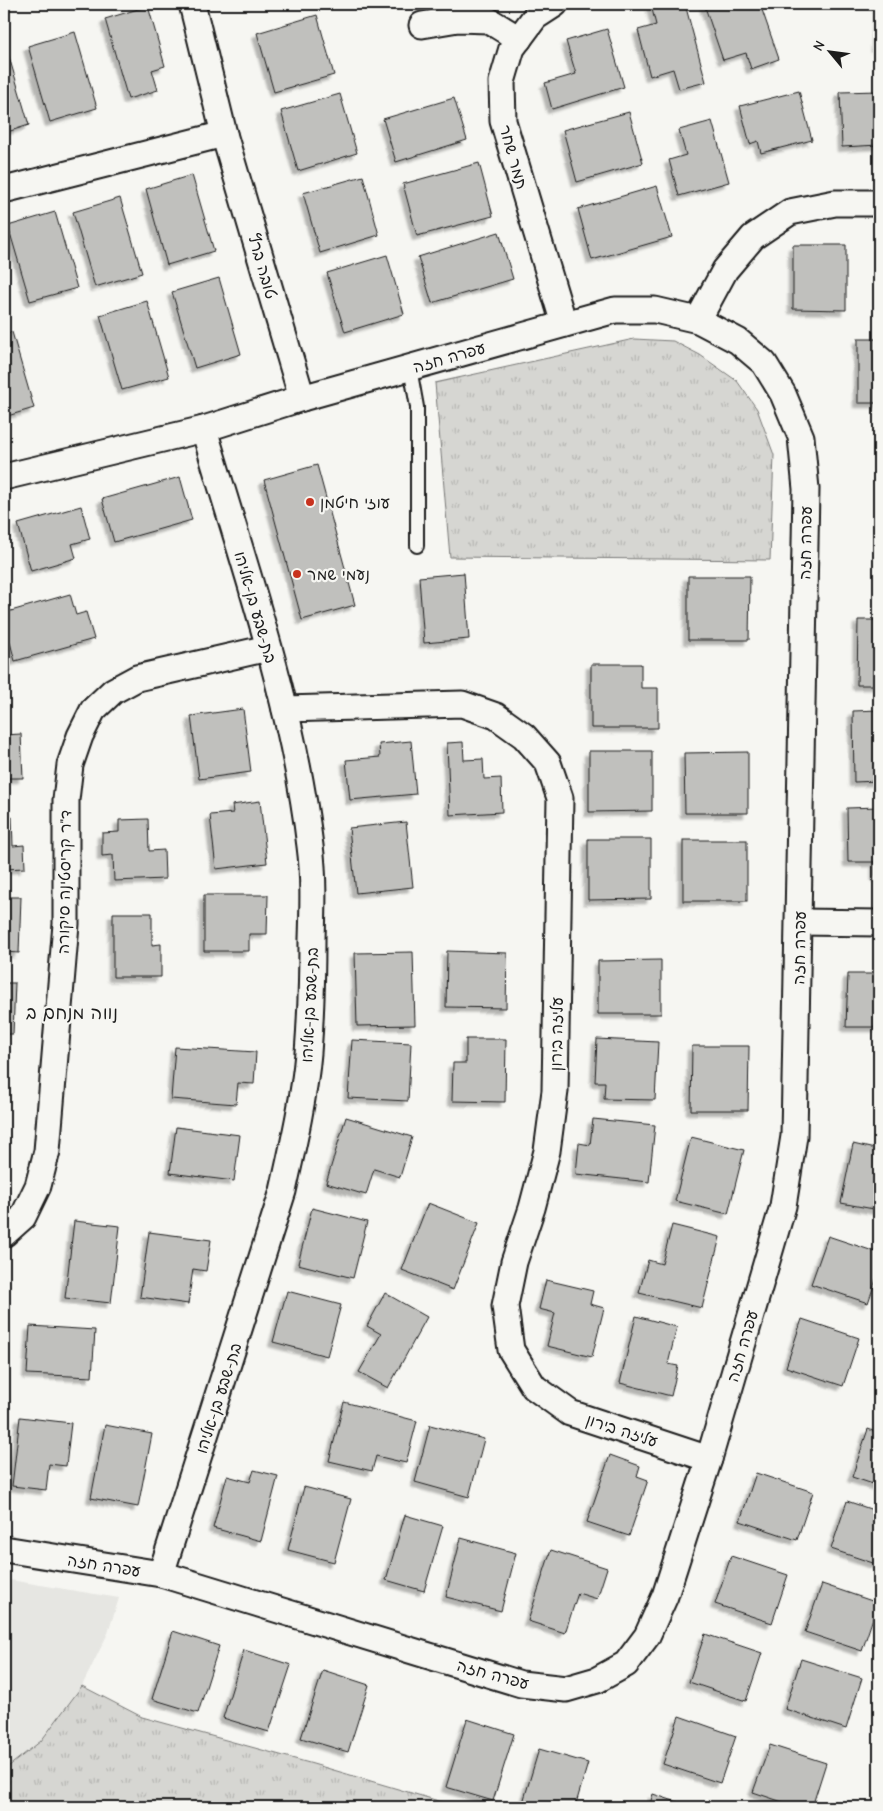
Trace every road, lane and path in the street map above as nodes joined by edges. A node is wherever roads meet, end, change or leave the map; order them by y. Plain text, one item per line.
1 (192, 4) edge
2 (555, 4) edge
3 (422, 25) dead end
4 (518, 39) junction
5 (224, 134) junction
6 (4, 190) edge
7 (879, 203) edge
8 (698, 320) junction
9 (564, 324) junction
10 (410, 368) junction
11 (302, 398) junction
12 (204, 429) junction
13 (4, 477) edge
14 (417, 546) dead end
15 (268, 648) junction
16 (285, 709) junction
17 (799, 922) junction
18 (879, 922) edge
19 (4, 1234) edge
20 (708, 1459) junction
21 (4, 1549) edge
22 (161, 1574) junction

1 - 5 street, טובה ברץ
2 - 4 street, תמר שחר
3 - 4 street
4 - 9 street, תמר שחר
5 - 6 street
5 - 11 street, טובה ברץ
7 - 8 street
8 - 9 street, עפרה חזה
8 - 17 street, עפרה חזה
9 - 10 street, עפרה חזה
10 - 11 street, עפרה חזה
10 - 14 lane
11 - 12 street, עפרה חזה
12 - 13 street, עפרה חזה
12 - 15 street, בת-שבע בן-אליהו
15 - 16 street, בת-שבע בן-אליהו
15 - 19 street, ד"ר קריסטינה סיקורה
16 - 20 street, עליזה בירון
16 - 22 street, בת-שבע בן-אליהו
17 - 18 street
17 - 20 street, עפרה חזה
20 - 22 street, עפרה חזה
21 - 22 street, עפרה חזה

